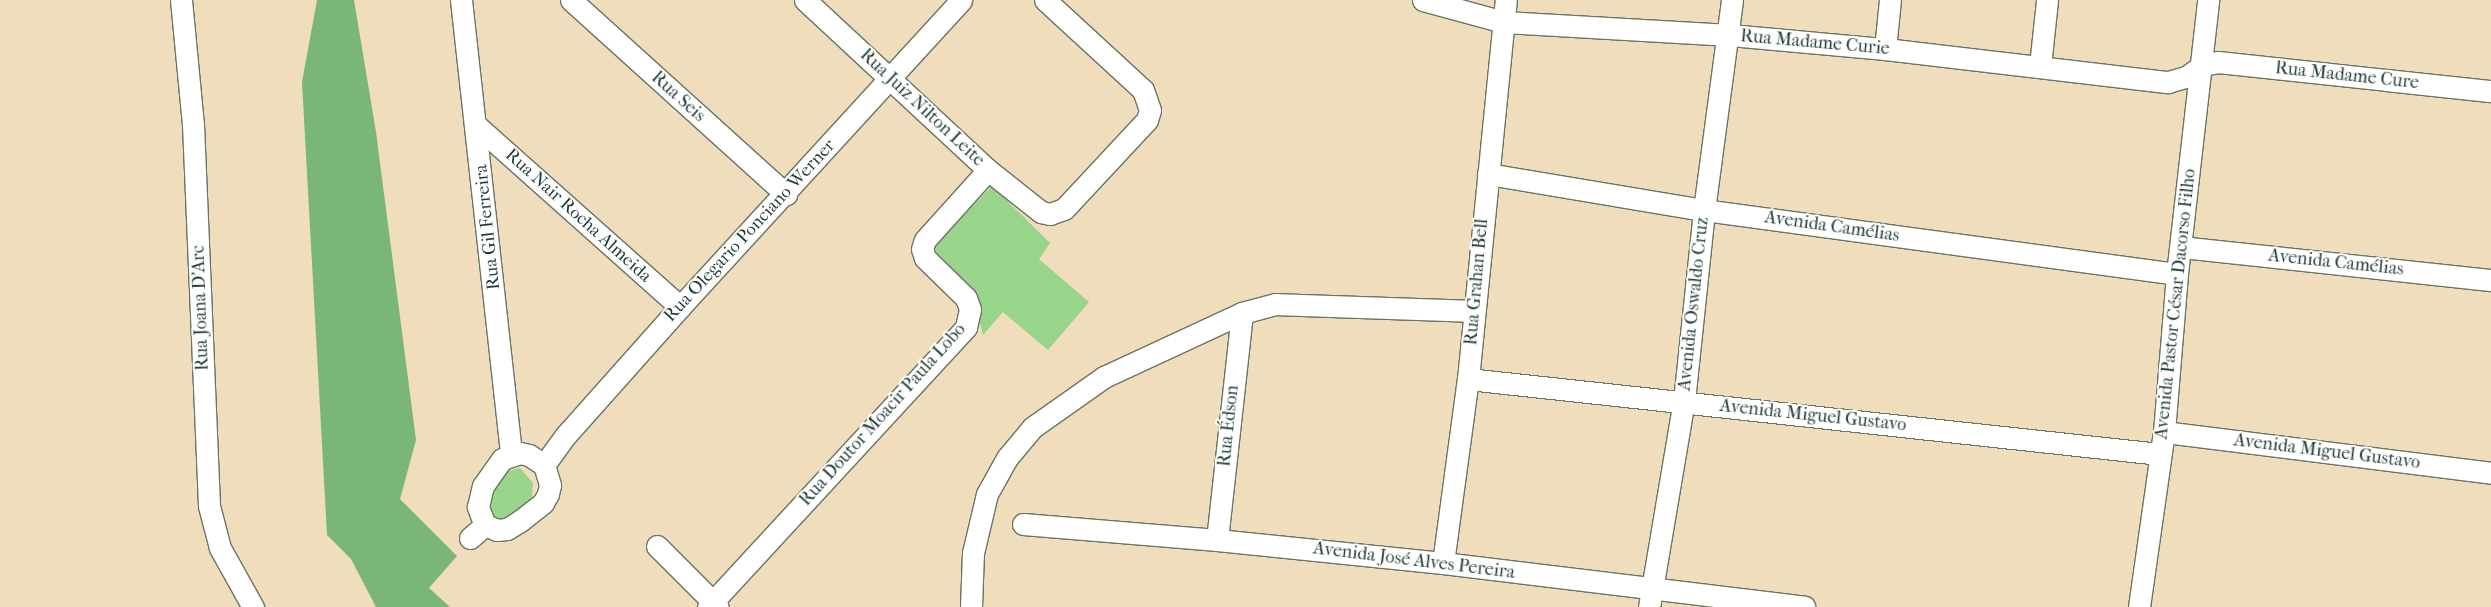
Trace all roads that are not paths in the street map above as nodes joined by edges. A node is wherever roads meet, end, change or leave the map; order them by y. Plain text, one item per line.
1 (180, 0) edge
2 (461, 0) edge
3 (571, 0) edge
4 (805, 0) edge
5 (961, 0) edge
6 (1045, 0) edge
7 (1423, 0) edge
8 (1506, 0) edge
9 (1732, 0) edge
10 (1890, 0) edge
11 (2047, 0) edge
12 (2208, 0) edge
13 (1504, 22) junction
14 (1730, 35) junction
15 (1885, 49) junction
16 (2203, 65) junction
17 (2040, 66) junction
18 (890, 77) junction
19 (2491, 91) edge
20 (477, 126) junction
21 (988, 170) junction
22 (1488, 174) junction
23 (786, 194) junction
24 (1704, 210) junction
25 (2181, 247) junction
26 (2177, 274) junction
27 (2491, 280) edge
28 (680, 307) junction
29 (1473, 311) junction
30 (1242, 313) junction
31 (1468, 379) junction
32 (1684, 402) junction
33 (2164, 432) junction
34 (2159, 454) junction
35 (511, 455) junction
36 (544, 465) junction
37 (2491, 473) edge
38 (1023, 524) dead end
39 (1217, 540) junction
40 (657, 546) dead end
41 (1443, 563) junction
42 (1650, 599) edge
43 (712, 606) edge
44 (253, 607) edge
45 (971, 607) edge
46 (1804, 607) edge
47 (2139, 607) edge

1 - 44 street, Rua Joana D'Arc
2 - 20 street, Rua Gil Ferreira
3 - 23 street, Rua Seis
4 - 18 street, Rua Juiz Nilton Leite
5 - 18 street, Rua Olegario Ponciano Werner
6 - 21 street, Rua Juiz Nilton Leite
7 - 13 street, Rua Madame Curie
8 - 13 street, Rua Grahan Bell
9 - 14 street, Avenida Oswaldo Cruz
10 - 15 street
11 - 17 street
12 - 16 street, Avenida Pastor César Dacorso Filho
13 - 14 street, Rua Madame Curie
13 - 22 street, Rua Grahan Bell
14 - 15 street, Rua Madame Curie
14 - 24 street, Avenida Oswaldo Cruz
15 - 17 street, Rua Madame Curie
16 - 17 street, Rua Madame Curie
16 - 19 street, Rua Madame Cure
16 - 25 street, Avenida Pastor César Dacorso Filho
18 - 21 street, Rua Juiz Nilton Leite
18 - 23 street, Rua Olegario Ponciano Werner
20 - 28 street, Rua Nair Rocha Almeida
20 - 35 street, Rua Gil Ferreira
21 - 43 street, Rua Doutor Moacir Paula Lobo
22 - 24 street, Avenida Camélias
22 - 29 street, Rua Grahan Bell
23 - 28 street, Rua Olegario Ponciano Werner
24 - 26 street, Avenida Camélias
24 - 32 street, Avenida Oswaldo Cruz
25 - 26 street, Avenida Pastor César Dacorso Filho
25 - 27 street, Avenida Camélias
26 - 33 street, Avenida Pastor César Dacorso Filho
28 - 36 street, Rua Olegario Ponciano Werner
29 - 30 street
29 - 31 street, Rua Grahan Bell
30 - 39 street, Rua Édson
30 - 45 street
31 - 32 street, Avenida Miguel Gustavo
31 - 41 street, Rua Grahan Bell
32 - 34 street, Avenida Miguel Gustavo
32 - 42 street, Avenida Oswaldo Cruz
33 - 34 street, Avenida Pastor César Dacorso Filho
33 - 37 street, Avenida Miguel Gustavo
34 - 47 street, Avenida Pastor César Dacorso Filho
35 - 36 street
35 - 36 street
38 - 39 street, Avenida José Alves Pereira
39 - 41 street, Avenida José Alves Pereira
40 - 43 street
41 - 42 street, Avenida José Alves Pereira
42 - 46 street, Avenida José Alves Pereira

